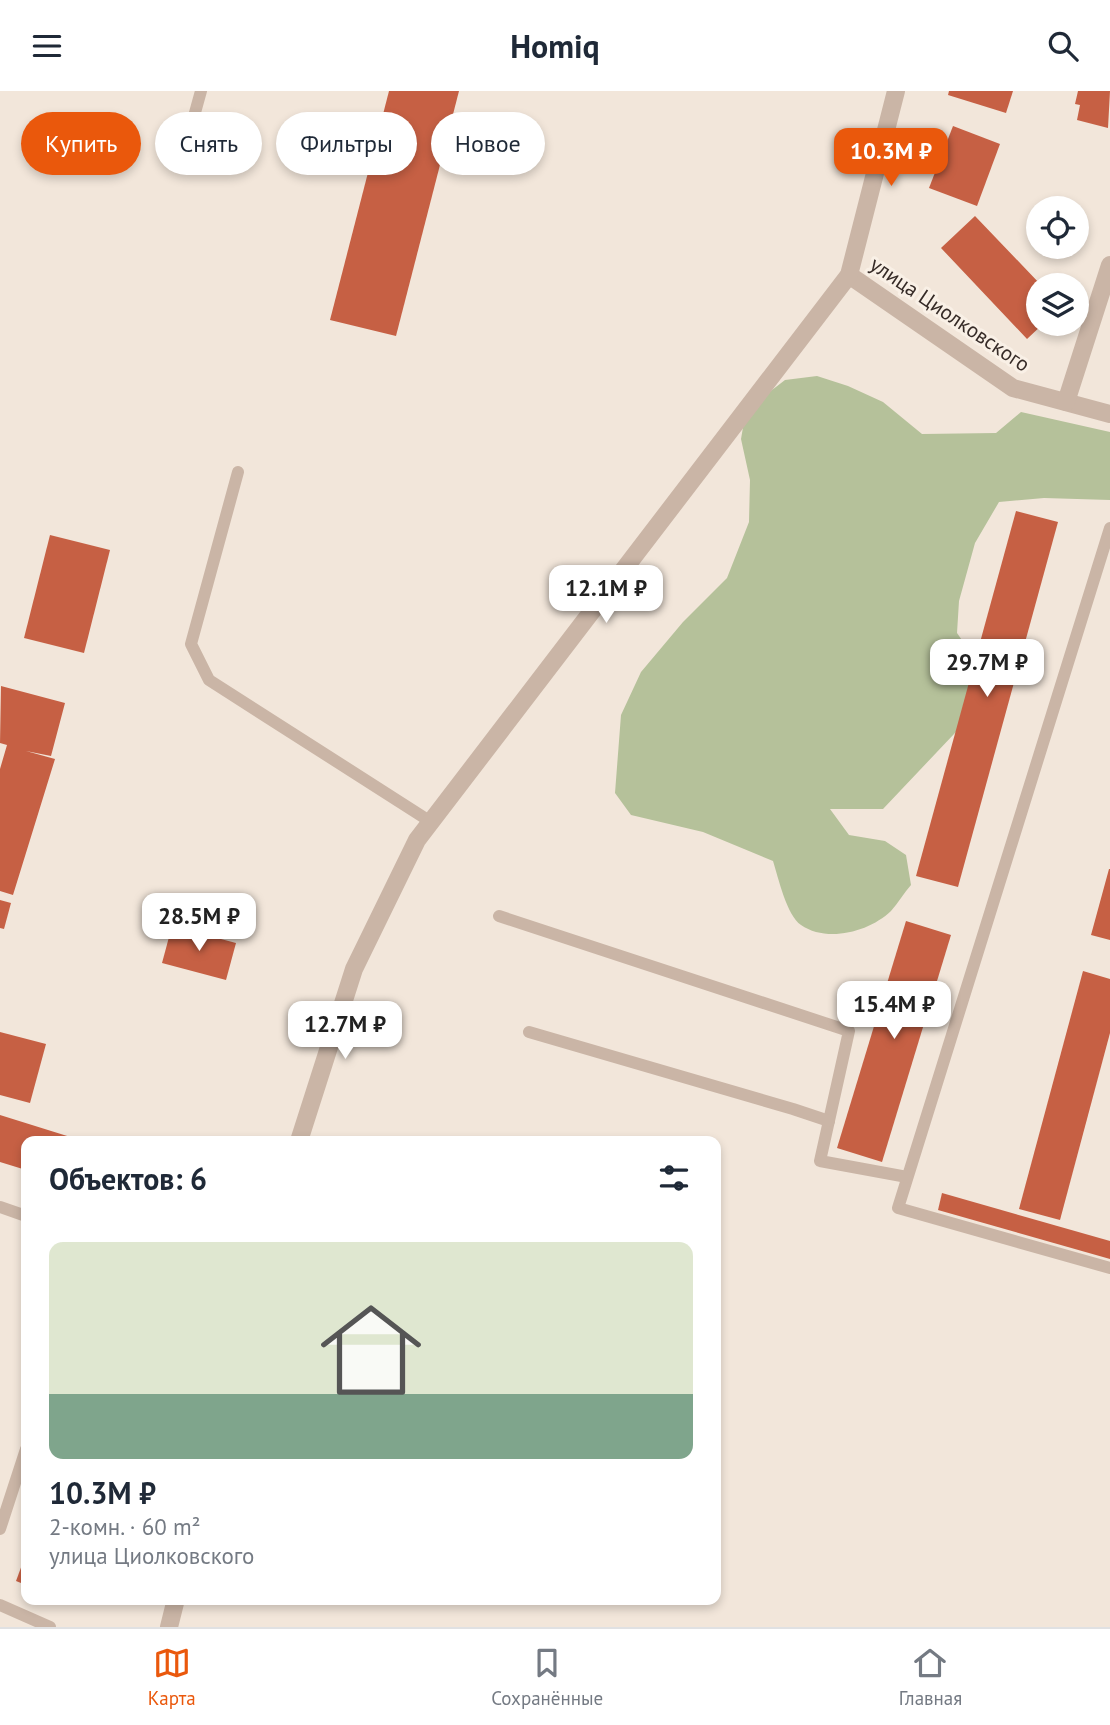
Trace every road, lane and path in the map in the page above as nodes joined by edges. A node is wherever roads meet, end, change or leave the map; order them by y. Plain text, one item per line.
1 (201, 91) edge
2 (896, 91) edge
3 (195, 112) edge
4 (1110, 265) edge
5 (849, 275) junction
6 (1066, 402) junction
7 (1110, 414) edge
8 (238, 472) dead end
9 (1110, 529) edge
10 (431, 822) junction
11 (499, 916) dead end
12 (528, 1032) dead end
13 (829, 1121) junction
14 (301, 1136) edge
15 (908, 1177) junction
16 (0, 1207) edge
17 (21, 1214) edge
18 (1110, 1268) edge
19 (21, 1464) edge
20 (0, 1529) edge
21 (0, 1605) edge
22 (174, 1605) edge
23 (50, 1627) edge
24 (169, 1627) edge

1 - 3 lane
2 - 5 street
4 - 6 street
5 - 6 street, улица Циолковского
5 - 10 street
6 - 7 street, улица Циолковского
8 - 10 lane
9 - 15 lane
10 - 14 street
11 - 13 lane
12 - 13 lane
13 - 15 lane
15 - 18 lane
16 - 17 lane
19 - 20 lane
21 - 23 lane
22 - 24 street

